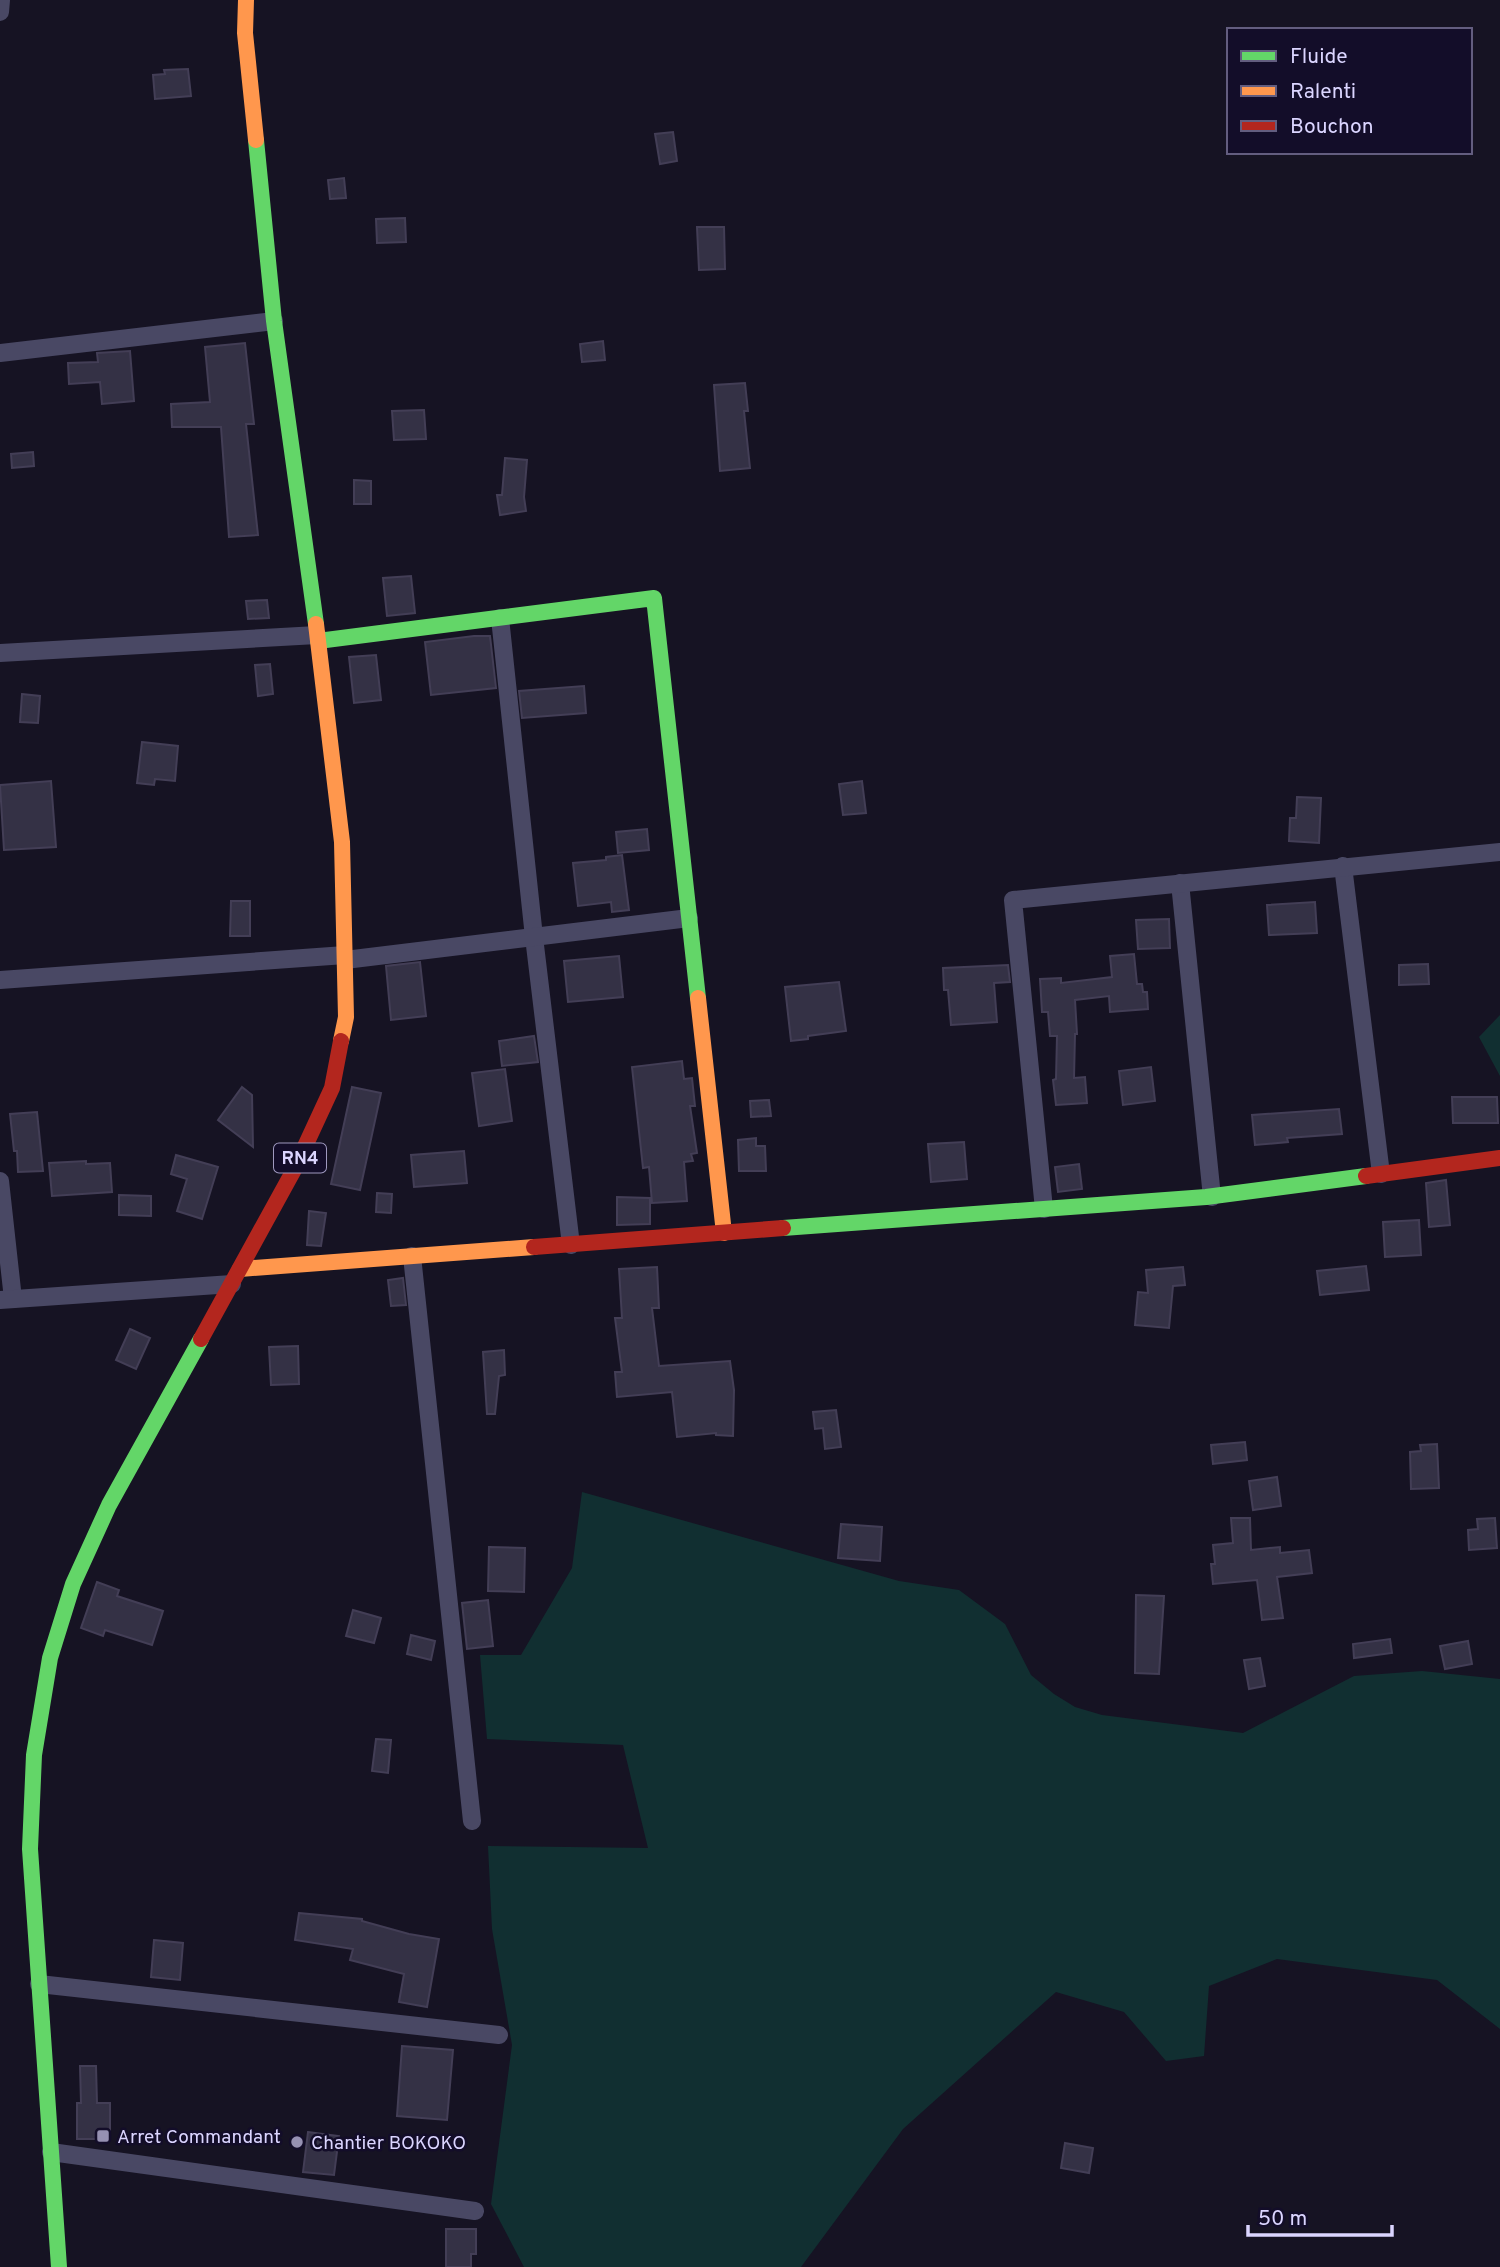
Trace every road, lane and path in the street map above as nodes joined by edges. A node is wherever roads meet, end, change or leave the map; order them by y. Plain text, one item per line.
1 (1, 0) edge
2 (246, 0) edge
3 (0, 12) edge
4 (274, 321) junction
5 (0, 353) edge
6 (500, 618) junction
7 (317, 638) junction
8 (0, 653) edge
9 (1500, 852) edge
10 (1343, 866) junction
11 (1180, 883) junction
12 (689, 918) junction
13 (534, 937) junction
14 (345, 957) junction
15 (0, 980) edge
16 (1500, 1158) edge
17 (1381, 1174) junction
18 (0, 1181) edge
19 (1212, 1197) junction
20 (1044, 1209) junction
21 (724, 1233) junction
22 (571, 1245) junction
23 (412, 1256) junction
24 (236, 1277) junction
25 (6, 1299) edge
26 (472, 1821) dead end
27 (39, 1984) junction
28 (499, 2035) dead end
29 (51, 2152) junction
30 (475, 2211) dead end
31 (59, 2267) edge

1 - 3 street
2 - 4 main road, RN4
4 - 5 street
4 - 7 main road, RN4
6 - 7 main road
6 - 12 main road
6 - 13 street
7 - 8 street
7 - 14 main road, RN4
9 - 10 street
10 - 11 street
10 - 17 street
11 - 19 street
11 - 20 street
12 - 13 street
12 - 21 main road
13 - 14 street
13 - 22 street
14 - 15 street
14 - 24 main road, RN4
16 - 17 main road
17 - 19 main road
18 - 25 street
19 - 20 main road
20 - 21 main road
21 - 22 main road
22 - 23 main road
23 - 24 main road
23 - 26 street
24 - 25 street
24 - 27 main road, RN4
27 - 28 street
27 - 29 main road, RN4
29 - 30 street
29 - 31 main road, RN4

